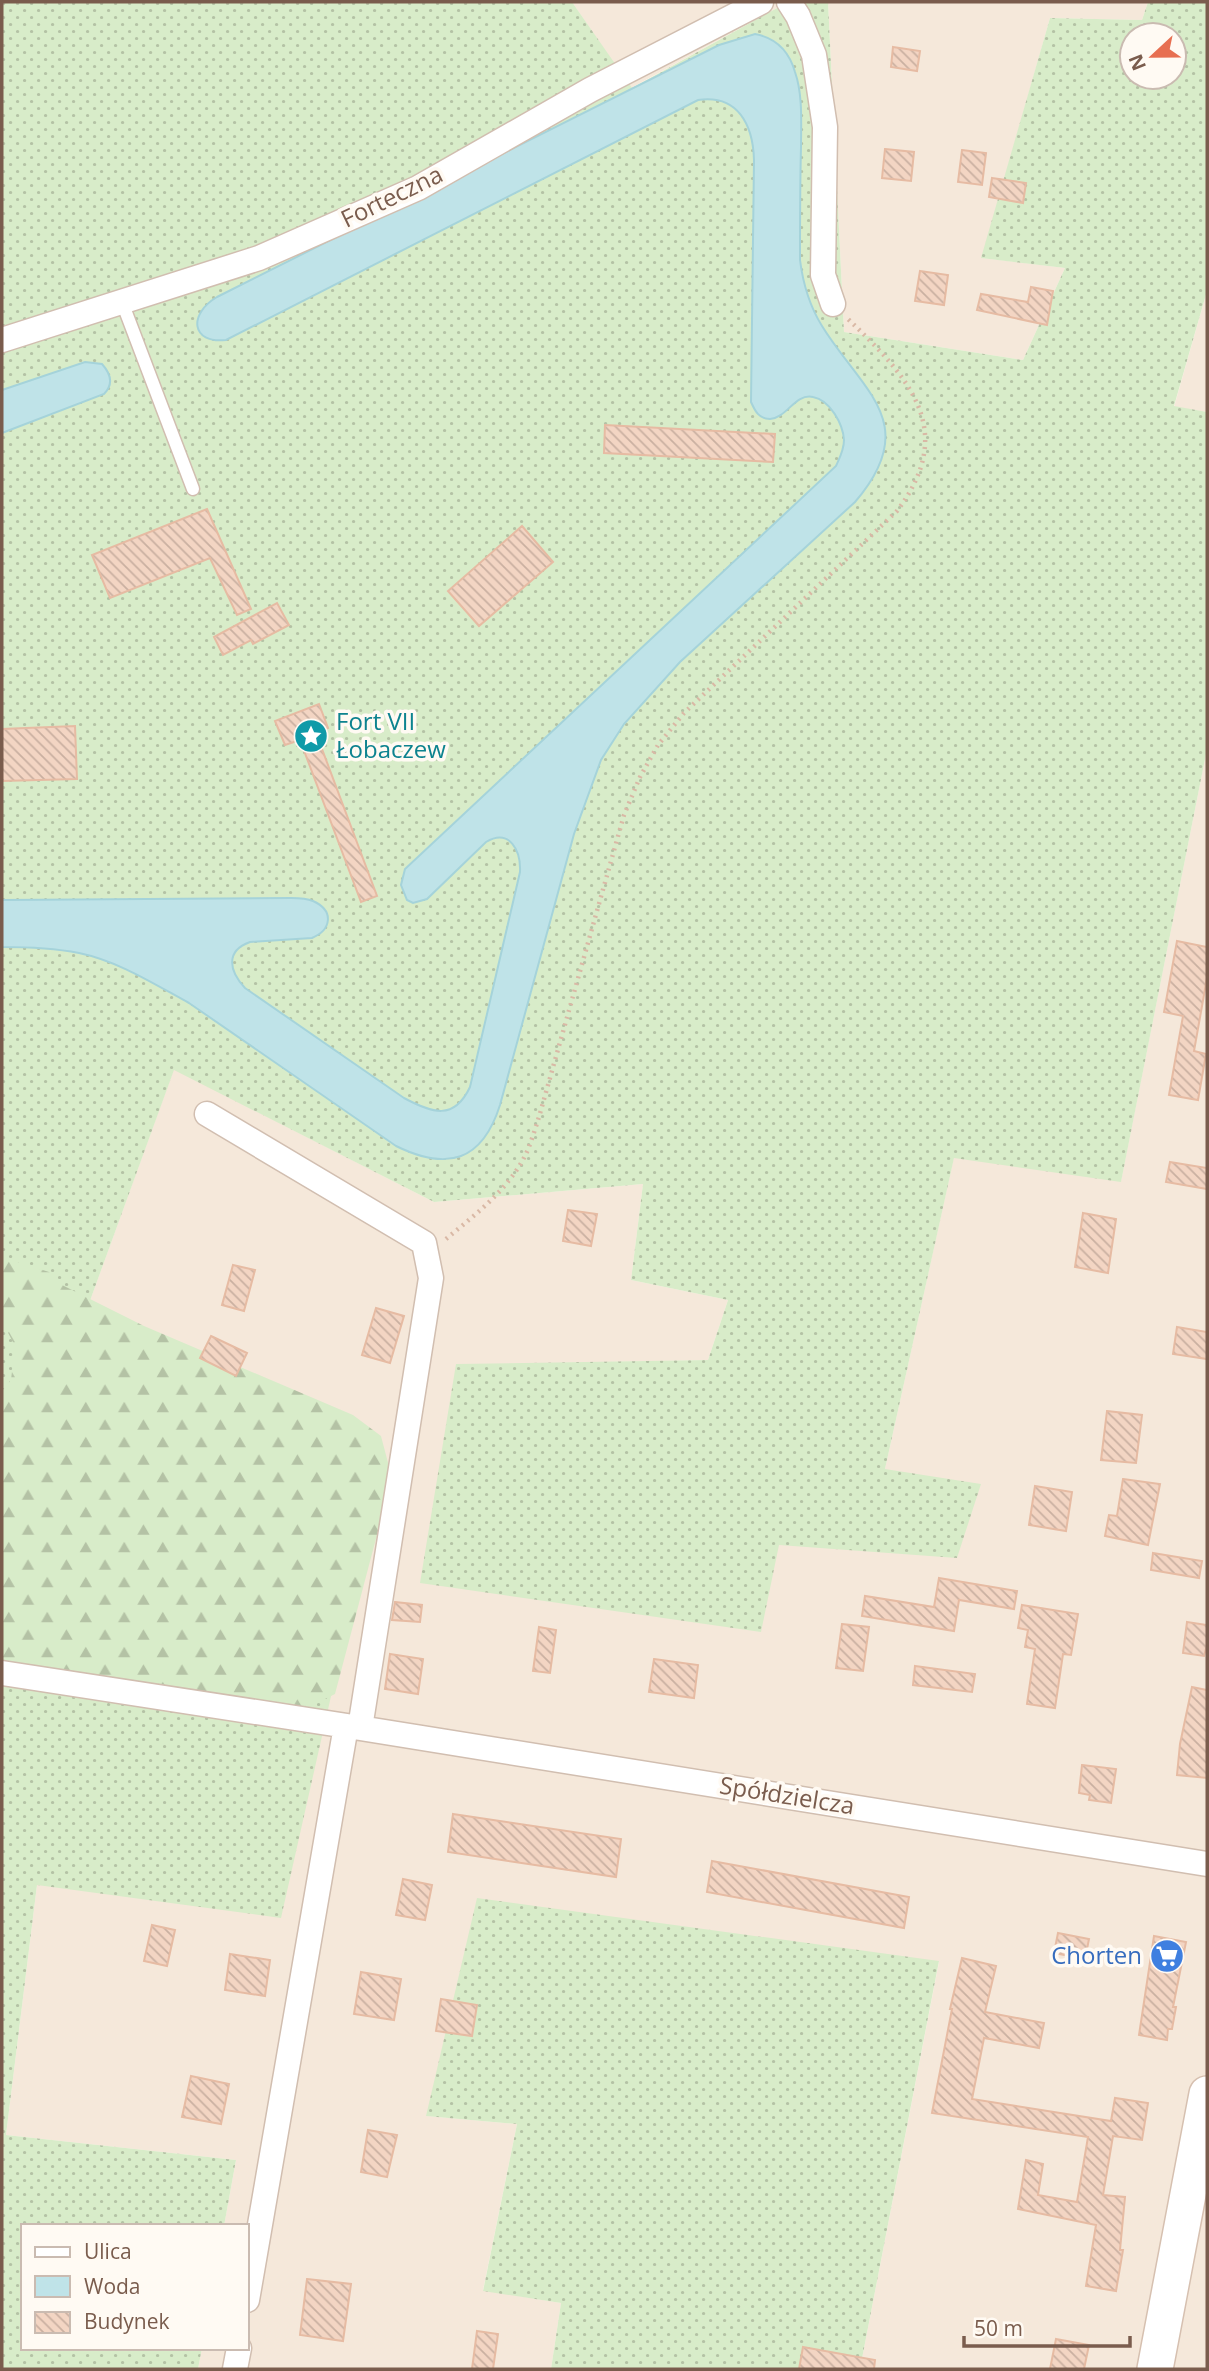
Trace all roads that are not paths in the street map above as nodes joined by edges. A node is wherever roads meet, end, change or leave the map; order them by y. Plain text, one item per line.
1 (761, 2) edge
2 (789, 2) edge
3 (122, 302) junction
4 (833, 304) road end
5 (2, 340) edge
6 (193, 489) dead end
7 (207, 1114) dead end
8 (2, 1673) edge
9 (358, 1728) junction
10 (1207, 1864) edge
11 (1207, 2094) edge
12 (248, 2295) edge
13 (239, 2350) edge
14 (235, 2369) edge
15 (1156, 2369) edge

1 - 3 street, Forteczna
2 - 4 street
3 - 5 street, Forteczna
3 - 6 lane
7 - 9 street
8 - 9 street, Spółdzielcza
9 - 10 street, Spółdzielcza
9 - 12 street
11 - 15 main road
13 - 14 street

